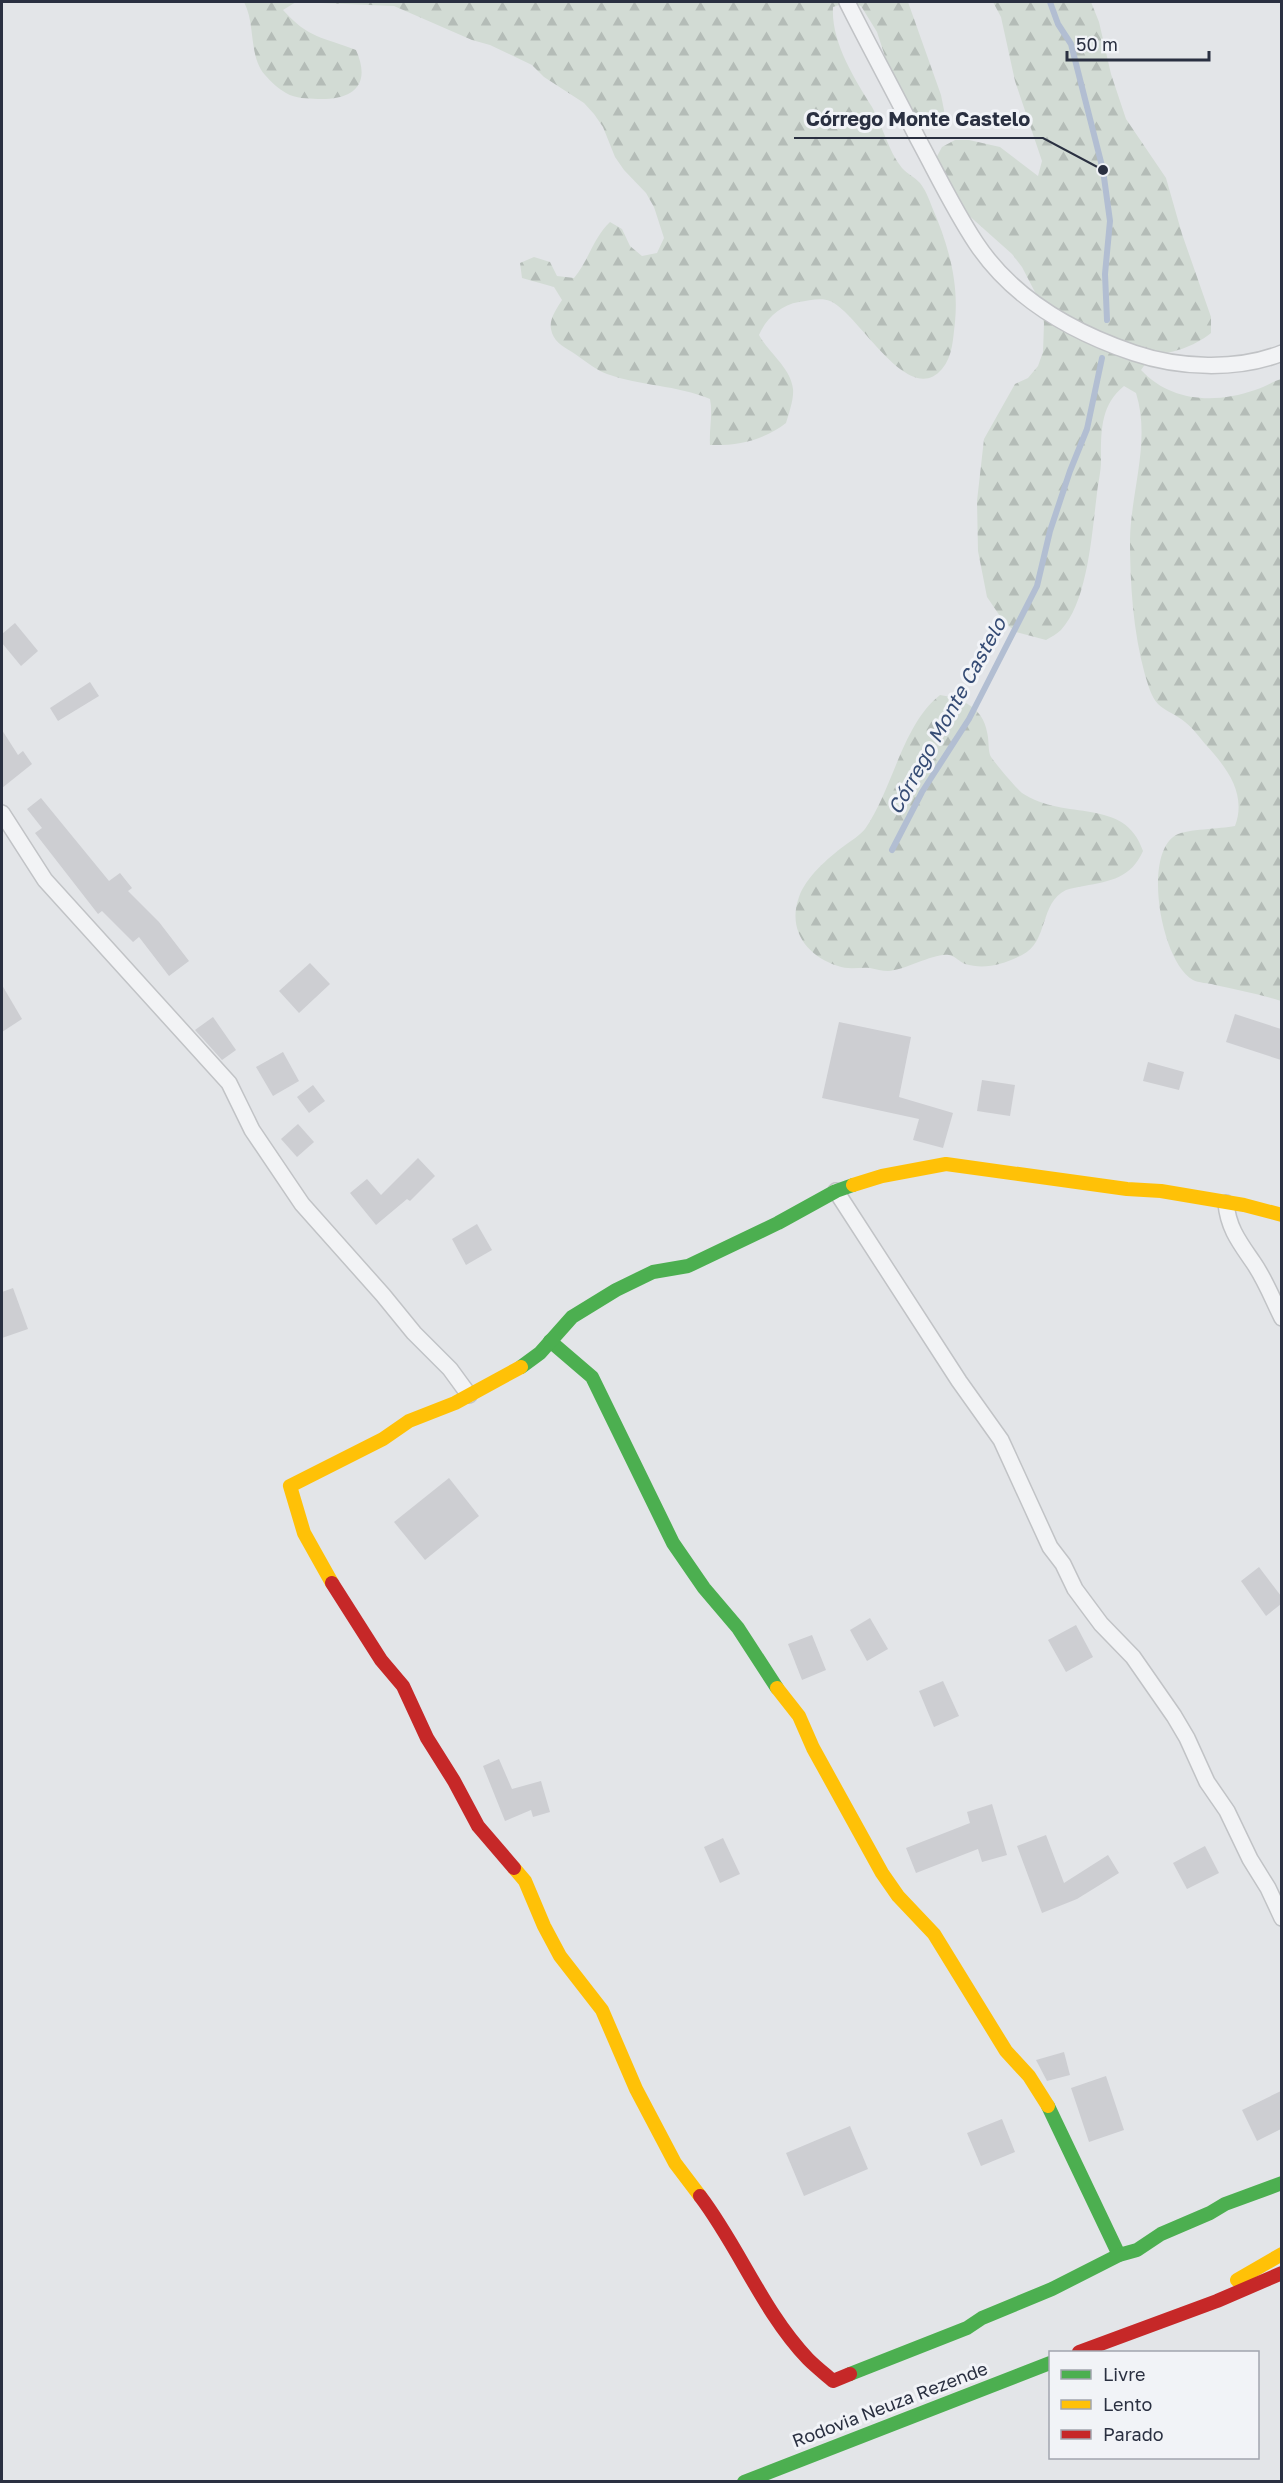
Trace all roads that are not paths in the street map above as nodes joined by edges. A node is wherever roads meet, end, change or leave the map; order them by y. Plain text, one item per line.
1 (847, 2) edge
2 (1281, 354) edge
3 (2, 813) edge
4 (836, 1191) junction
5 (1226, 1203) junction
6 (1281, 1215) edge
7 (1281, 1318) edge
8 (550, 1341) junction
9 (469, 1395) junction
10 (1281, 1918) edge
11 (1281, 2183) edge
12 (1119, 2254) junction
13 (1281, 2254) edge
14 (1281, 2274) edge
15 (1174, 2316) junction
16 (1082, 2351) edge
17 (1049, 2363) edge
18 (744, 2481) edge

1 - 2 street
3 - 9 street
4 - 5 street
4 - 8 street
4 - 10 street
5 - 6 street
5 - 7 street
8 - 9 street
8 - 12 street
9 - 12 street
11 - 12 street
13 - 15 street
14 - 15 street
15 - 16 street
17 - 18 street, Rodovia Neuza Rezende

